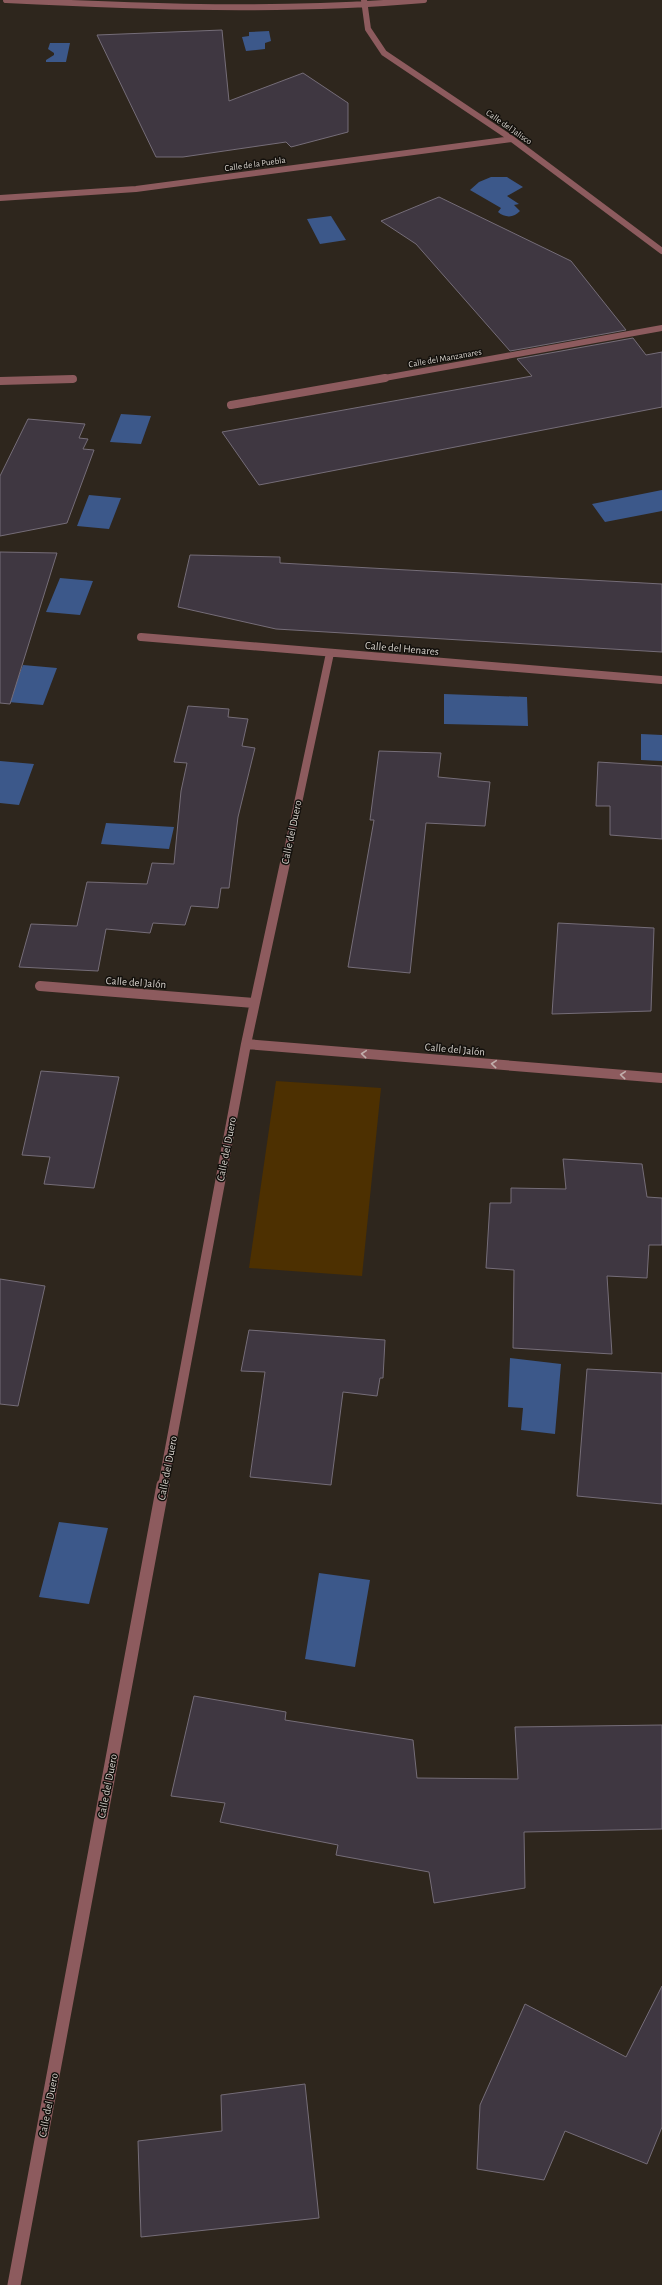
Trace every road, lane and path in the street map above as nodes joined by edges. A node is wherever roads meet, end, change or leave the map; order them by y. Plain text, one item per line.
1 (6, 0) edge
2 (109, 0) edge
3 (424, 0) edge
4 (364, 3) edge
5 (129, 6) junction
6 (512, 139) junction
7 (0, 198) edge
8 (661, 250) edge
9 (662, 328) edge
10 (73, 378) dead end
11 (0, 381) edge
12 (231, 405) dead end
13 (141, 637) dead end
14 (330, 653) junction
15 (662, 680) edge
16 (40, 986) dead end
17 (254, 1003) junction
18 (246, 1044) junction
19 (662, 1078) edge
20 (14, 2285) edge

1 - 5 street
2 - 5 street
3 - 4 street
4 - 5 street
4 - 6 street, Calle del Jalisco
6 - 7 street, Calle de la Puebla
6 - 8 street, Calle del Jalisco
9 - 12 street, Calle del Manzanares
10 - 11 street
13 - 14 street, Calle del Henares
14 - 15 street, Calle del Henares
14 - 17 street, Calle del Duero
16 - 17 street, Calle del Jalón
17 - 18 street, Calle del Duero
19 -> 18 street, Calle del Jalón
18 - 20 street, Calle del Duero

